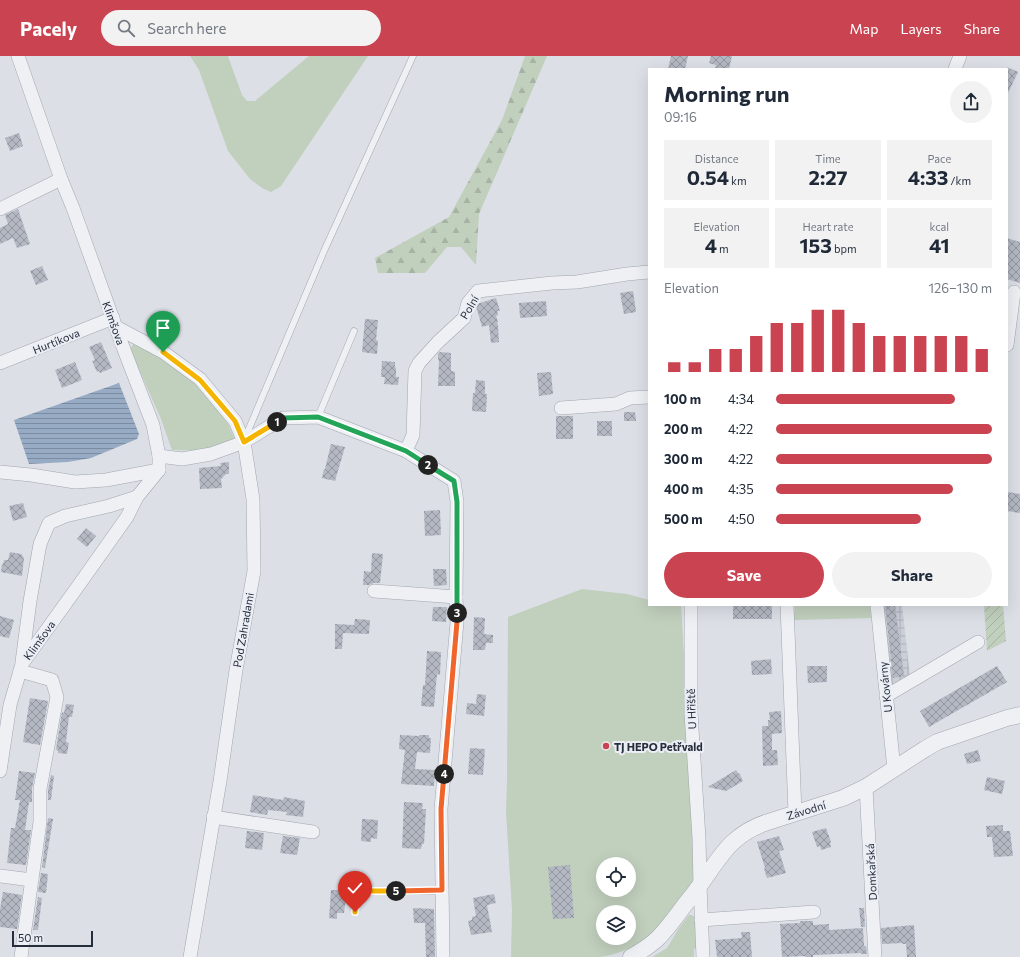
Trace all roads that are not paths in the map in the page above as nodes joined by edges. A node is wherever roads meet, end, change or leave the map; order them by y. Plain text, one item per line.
1 (18, 56) edge
2 (413, 56) edge
3 (960, 56) edge
4 (955, 68) edge
5 (61, 179) junction
6 (0, 209) edge
7 (648, 272) edge
8 (1014, 292) edge
9 (114, 323) junction
10 (354, 331) dead end
11 (1008, 337) edge
12 (0, 363) edge
13 (648, 397) edge
14 (561, 408) dead end
15 (318, 417) junction
16 (244, 442) junction
17 (406, 451) junction
18 (159, 463) junction
19 (0, 472) edge
20 (137, 497) junction
21 (374, 591) dead end
22 (456, 596) junction
23 (691, 606) edge
24 (787, 606) edge
25 (877, 606) edge
26 (978, 642) dead end
27 (21, 668) junction
28 (886, 696) junction
29 (1020, 715) edge
30 (894, 769) junction
31 (0, 771) edge
32 (866, 787) junction
33 (795, 813) junction
34 (213, 817) junction
35 (313, 832) dead end
36 (0, 876) edge
37 (32, 880) junction
38 (700, 886) junction
39 (442, 890) junction
40 (355, 912) dead end
41 (814, 912) dead end
42 (701, 920) junction
43 (21, 957) edge
44 (190, 957) edge
45 (443, 957) edge
46 (631, 957) edge
47 (703, 957) edge
48 (875, 957) edge

1 - 5 street, Klimšova
2 - 16 lane
3 - 4 street
5 - 6 street
5 - 9 street, Klimšova
7 - 17 street, Polní
8 - 11 street
9 - 12 street, Hurtíkova
9 - 16 street, Pod Zahradami
9 - 18 street, Klimšova
10 - 15 lane
13 - 14 street
15 - 16 street
15 - 17 street
16 - 18 street
16 - 34 street, Pod Zahradami
17 - 22 street
18 - 19 street
18 - 20 street, Klimšova
20 - 27 street, Klimšova
20 - 27 street, Klimšova
21 - 22 street
22 - 39 street
23 - 38 street, U Hřiště
24 - 33 street
25 - 28 street, U Kovárny
26 - 28 street
27 - 31 street, Klimšova
27 - 37 street
28 - 30 street, U Kovárny
29 - 30 street, Závodní
30 - 32 street, Závodní
32 - 33 street, Závodní
32 - 48 street, Domkařská
33 - 38 street, Závodní
34 - 35 street
34 - 44 street, Pod Zahradami
36 - 37 street
37 - 43 street
38 - 42 street, U Hřiště
38 - 46 street, Závodní
39 - 40 lane
39 - 45 street
41 - 42 street
42 - 47 street, U Hřiště

